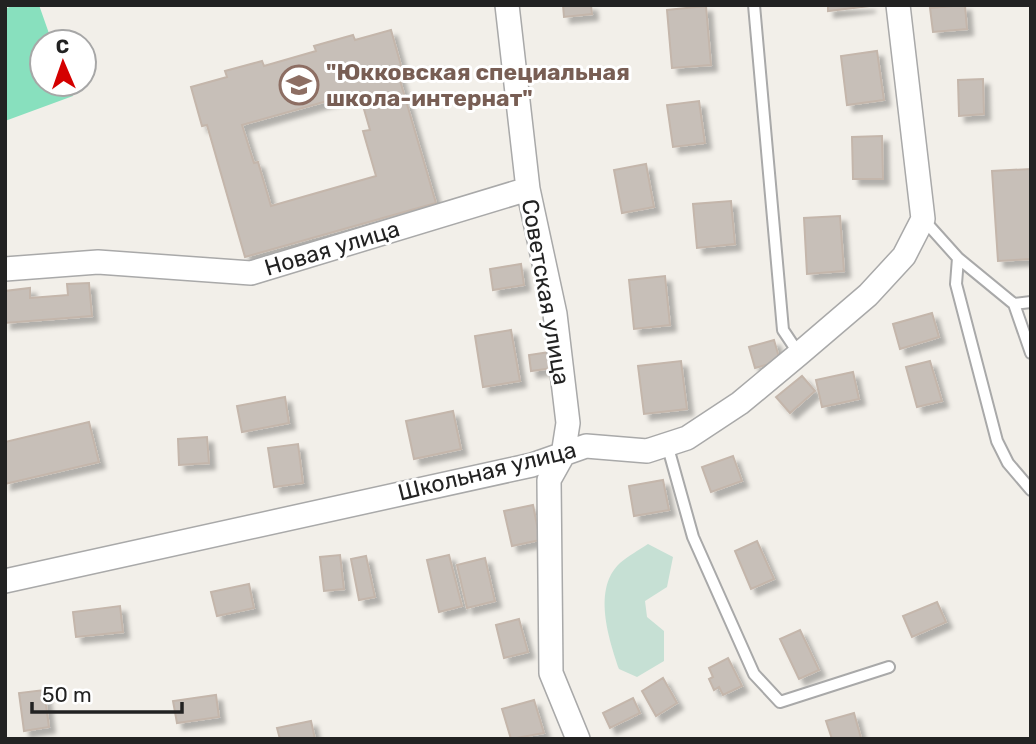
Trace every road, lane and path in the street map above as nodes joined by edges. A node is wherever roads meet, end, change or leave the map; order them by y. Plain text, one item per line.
1 (507, 5) edge
2 (754, 5) edge
3 (898, 5) edge
4 (528, 189) junction
5 (923, 219) junction
6 (958, 258) junction
7 (5, 269) edge
8 (1031, 302) edge
9 (1014, 304) junction
10 (1031, 353) edge
11 (799, 354) junction
12 (667, 444) junction
13 (563, 455) junction
14 (1031, 490) edge
15 (5, 581) edge
16 (889, 667) dead end
17 (578, 739) edge

1 - 4 street, Советская улица
2 - 11 lane
3 - 5 street
4 - 7 street, Новая улица
4 - 13 street, Советская улица
5 - 6 lane
5 - 11 street, Школьная улица
6 - 9 lane
6 - 14 lane
8 - 9 lane
9 - 10 lane
11 - 12 street, Школьная улица
12 - 13 street, Школьная улица
12 - 16 lane
13 - 15 street, Школьная улица
13 - 17 street, Советская улица

